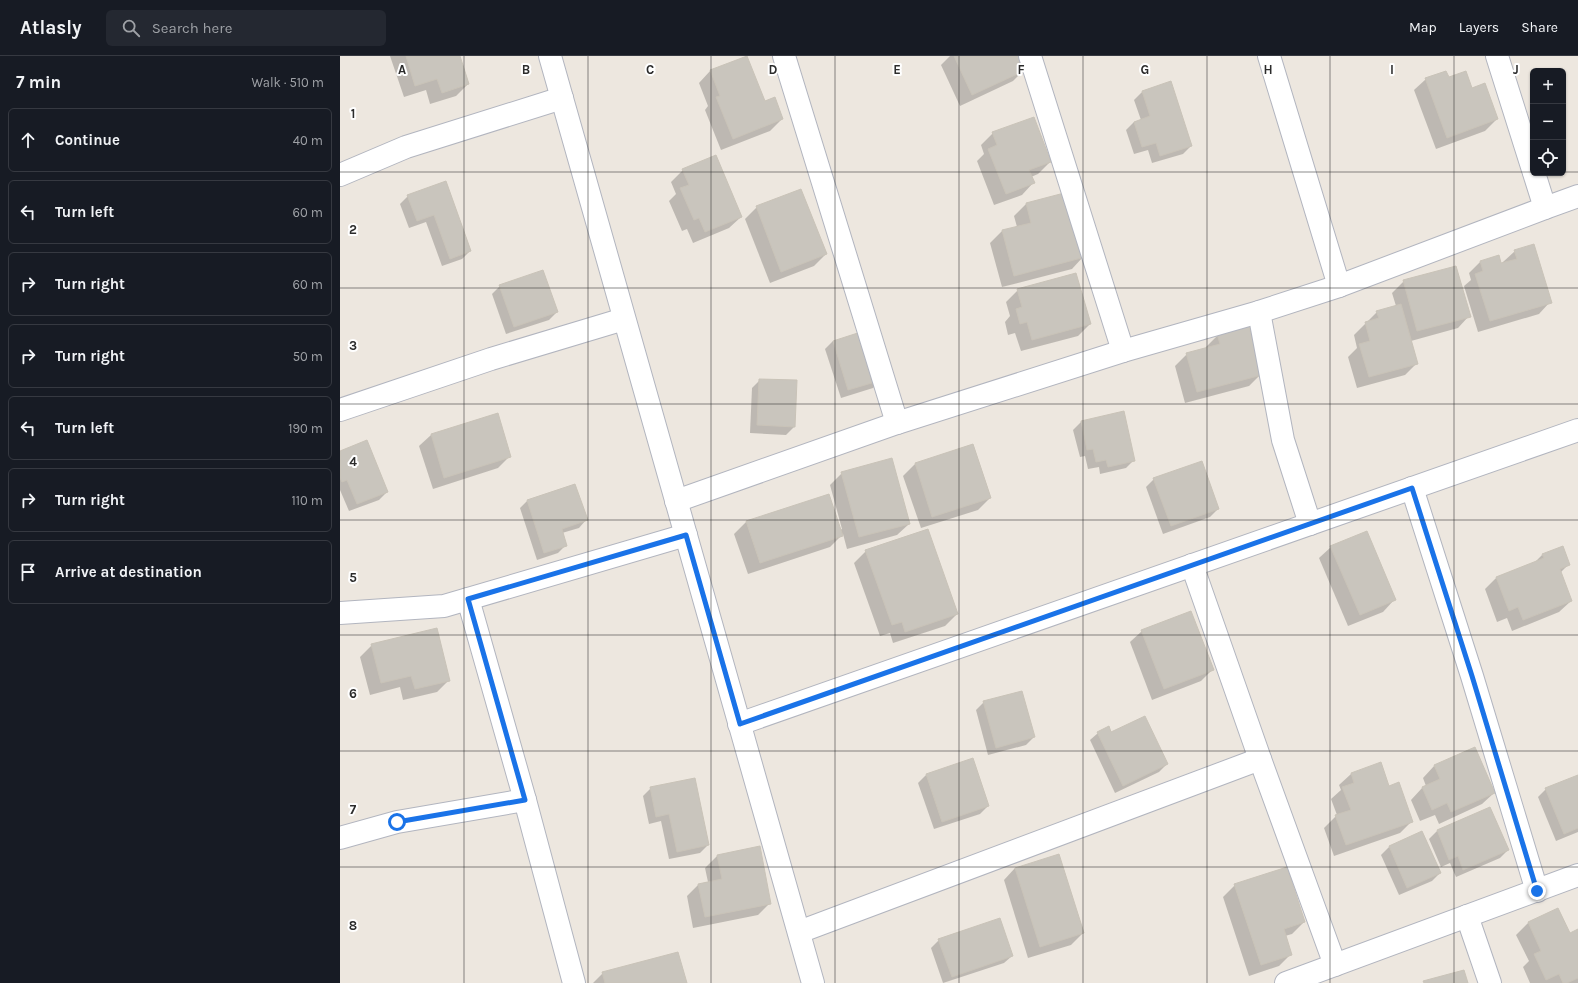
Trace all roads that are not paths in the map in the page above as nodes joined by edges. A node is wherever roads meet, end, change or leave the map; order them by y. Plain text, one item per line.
1 (550, 56) edge
2 (784, 56) edge
3 (1030, 56) edge
4 (1269, 56) edge
5 (1497, 56) edge
6 (562, 98) junction
7 (1530, 160) edge
8 (340, 175) edge
9 (1535, 176) edge
10 (1578, 196) edge
11 (1545, 208) junction
12 (1339, 286) junction
13 (1259, 312) junction
14 (624, 319) junction
15 (1123, 351) junction
16 (340, 410) edge
17 (897, 423) junction
18 (1578, 430) edge
19 (1412, 488) junction
20 (676, 502) junction
21 (1310, 524) junction
22 (686, 535) junction
23 (1192, 565) junction
24 (468, 599) junction
25 (340, 613) edge
26 (740, 724) junction
27 (1260, 759) junction
28 (525, 800) junction
29 (340, 838) edge
30 (1578, 875) edge
31 (1537, 891) junction
32 (1467, 916) junction
33 (799, 932) junction
34 (1334, 966) junction
35 (574, 983) edge
36 (813, 983) edge
37 (1286, 983) edge
38 (1490, 983) edge

1 - 6 street
2 - 17 street
3 - 15 street
4 - 12 street
5 - 7 street
6 - 8 street
6 - 14 street
9 - 11 street
10 - 11 street
11 - 12 street
12 - 13 street
13 - 15 street
13 - 21 street
14 - 16 street
14 - 20 street
15 - 17 street
17 - 20 street
18 - 19 street
19 - 21 street
19 - 31 street
20 - 22 street
21 - 23 street
22 - 24 street
22 - 26 street
23 - 26 street
23 - 27 street
24 - 25 street
24 - 28 street
26 - 33 street
27 - 33 street
27 - 34 street
28 - 29 street
28 - 35 street
30 - 31 street
31 - 32 street
32 - 34 street
32 - 38 street
33 - 36 street
34 - 37 street

